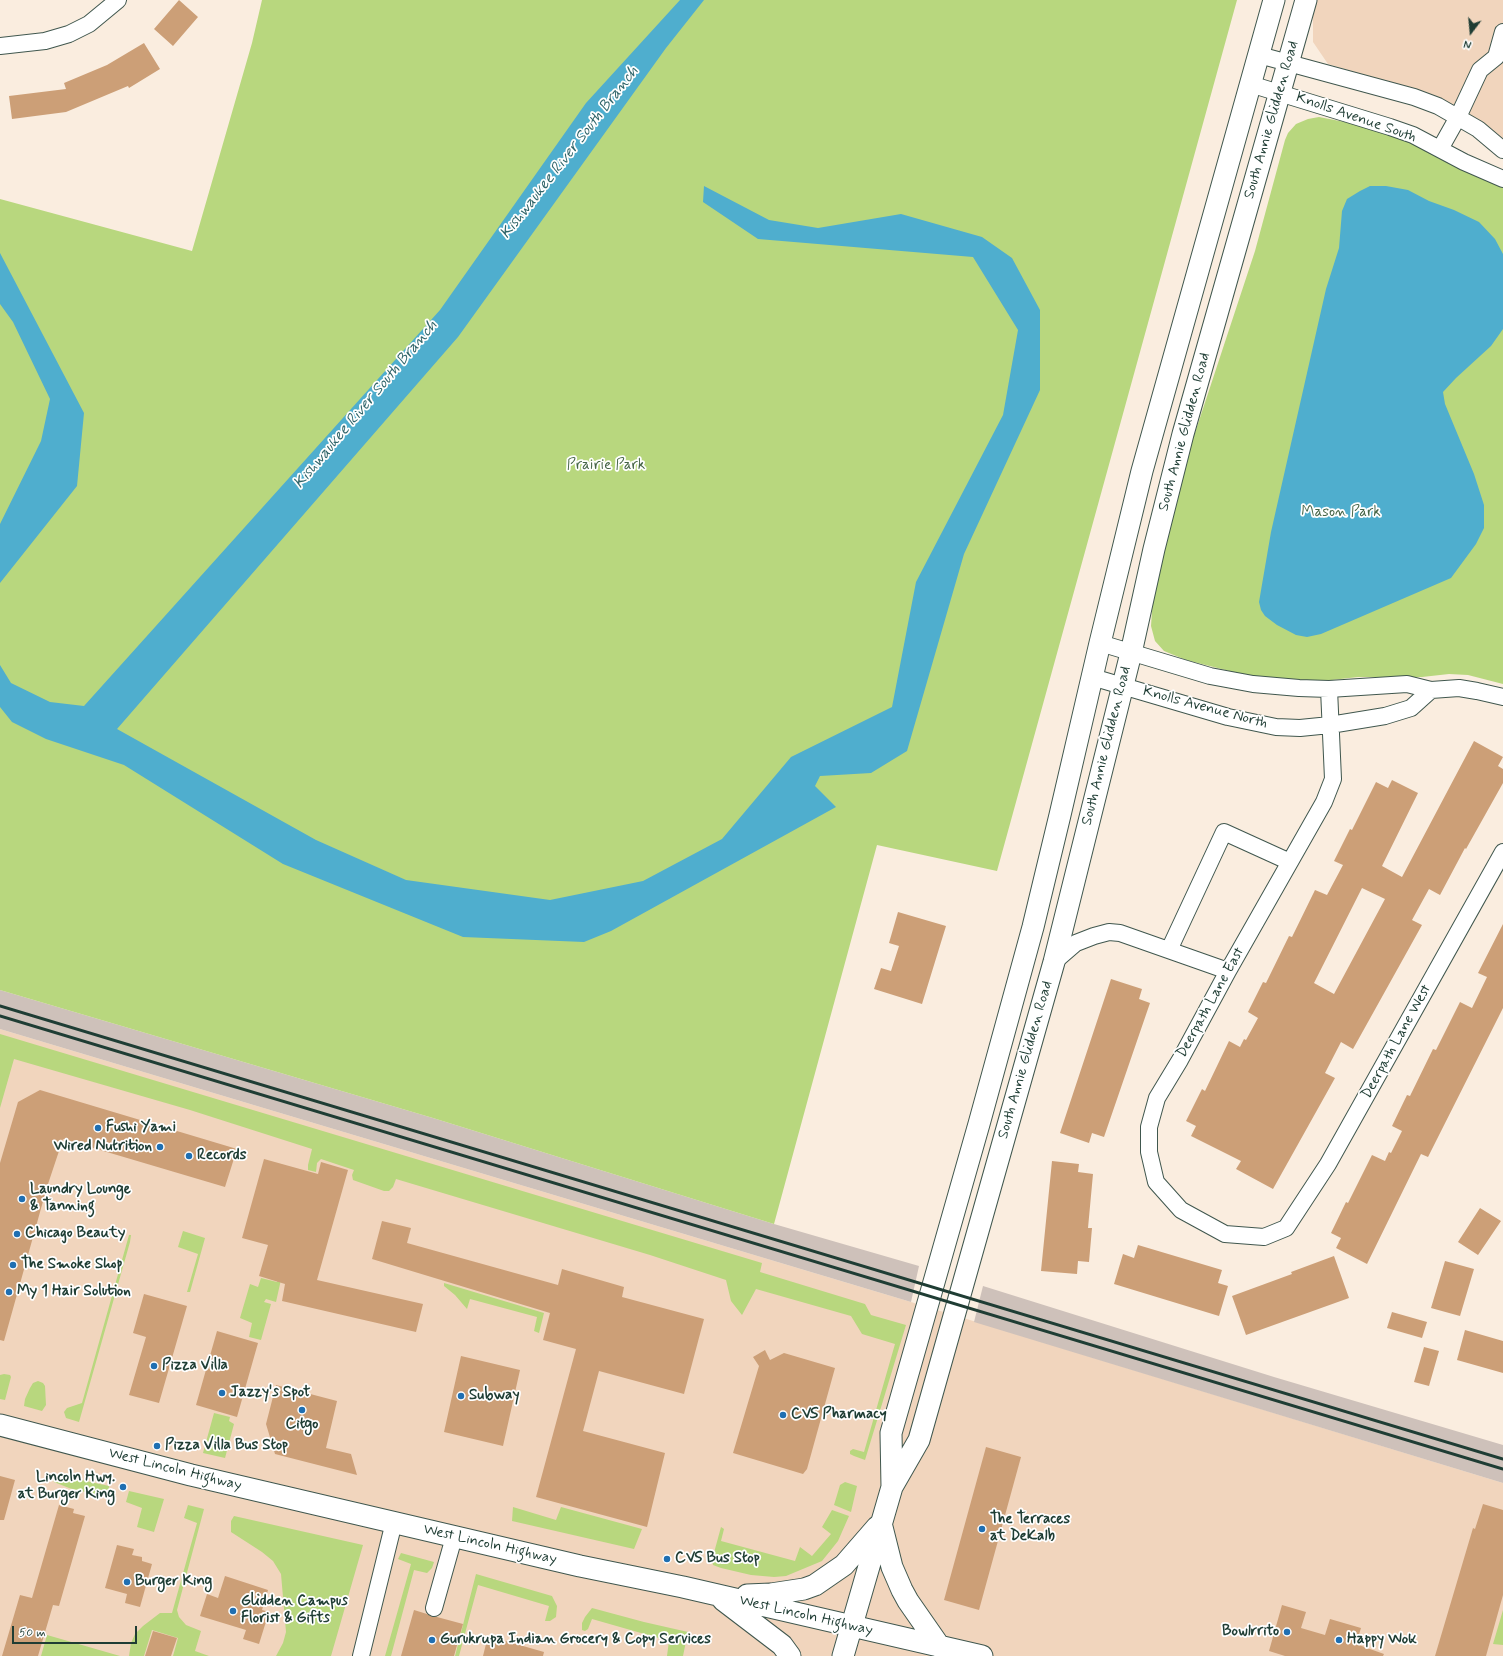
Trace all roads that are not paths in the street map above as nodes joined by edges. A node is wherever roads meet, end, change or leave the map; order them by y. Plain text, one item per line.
1 (118, 0) edge
2 (1274, 0) edge
3 (1306, 0) edge
4 (1503, 32) edge
5 (0, 46) edge
6 (1259, 55) junction
7 (1499, 60) edge
8 (1288, 63) junction
9 (1250, 84) junction
10 (1280, 93) junction
11 (1458, 116) junction
12 (1440, 149) junction
13 (1503, 150) edge
14 (1503, 179) edge
15 (1100, 642) junction
16 (1131, 652) junction
17 (1092, 677) junction
18 (1121, 686) junction
19 (1329, 689) junction
20 (1431, 690) junction
21 (1503, 697) edge
22 (1330, 726) junction
23 (1503, 852) edge
24 (1290, 862) junction
25 (1169, 950) junction
26 (1054, 962) junction
27 (1228, 971) junction
28 (1286, 1228) joint
29 (0, 1425) edge
30 (892, 1486) junction
31 (394, 1522) junction
32 (881, 1522) junction
33 (454, 1537) junction
34 (718, 1596) junction
35 (434, 1608) dead end
36 (851, 1626) junction
37 (940, 1647) junction
38 (361, 1656) edge
39 (790, 1656) edge
40 (843, 1656) edge
41 (919, 1656) edge
42 (982, 1656) edge

1 - 5 street
2 - 6 main road, South Annie Glidden Road
3 - 8 main road, South Annie Glidden Road
4 - 7 street
6 - 8 street, Knolls Avenue South
6 - 9 main road, South Annie Glidden Road
7 - 11 street
8 - 10 main road, South Annie Glidden Road
8 - 11 street, Knolls Avenue South
9 - 10 street, Knolls Avenue South
9 - 15 main road, South Annie Glidden Road
10 - 12 street, Knolls Avenue South
10 - 16 main road, South Annie Glidden Road
11 - 12 street
11 - 13 street, Knolls Avenue South
12 - 14 street, Knolls Avenue South
15 - 16 street
15 - 17 main road, South Annie Glidden Road
16 - 18 main road, South Annie Glidden Road
16 - 19 street
17 - 18 street, Knolls Avenue North
17 - 30 main road, South Annie Glidden Road
18 - 22 street, Knolls Avenue North
18 - 26 main road, South Annie Glidden Road
19 - 20 street
19 - 22 street, Deerpath Lane East
20 - 21 street
20 - 22 street, Knolls Avenue North
22 - 24 street, Deerpath Lane East
23 - 28 street, Deerpath Lane West
24 - 25 street
24 - 27 street, Deerpath Lane East
25 - 26 street
25 - 27 street
26 - 30 main road, South Annie Glidden Road
27 - 28 street, Deerpath Lane East
29 - 31 main road, West Lincoln Highway
30 - 32 main road, South Annie Glidden Road
31 - 33 main road, West Lincoln Highway
31 - 38 street
32 - 34 main road
32 - 36 main road, South Annie Glidden Road
32 - 37 main road
33 - 34 main road, West Lincoln Highway
33 - 35 street
34 - 36 main road, West Lincoln Highway
34 - 39 main road
36 - 37 main road, West Lincoln Highway
36 - 40 main road, South Annie Glidden Road
37 - 41 main road
37 - 42 main road, West Lincoln Highway

